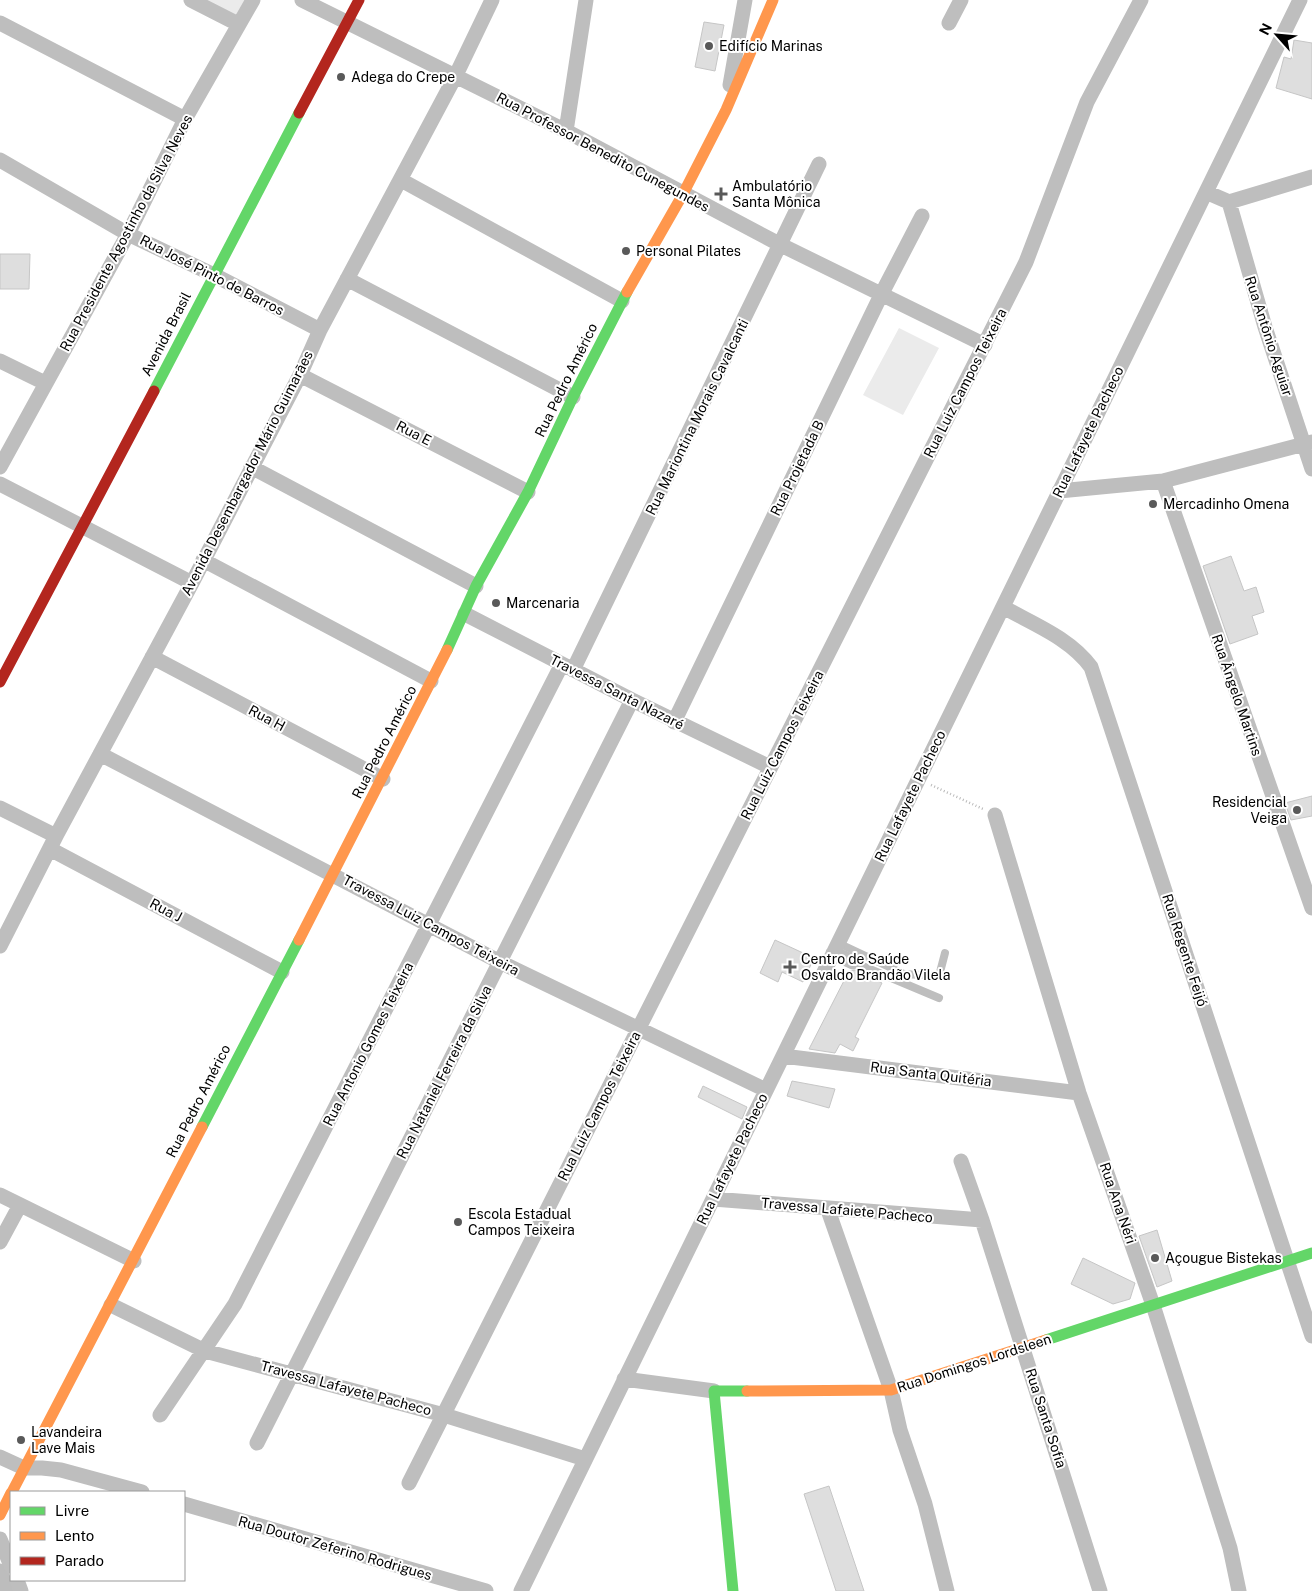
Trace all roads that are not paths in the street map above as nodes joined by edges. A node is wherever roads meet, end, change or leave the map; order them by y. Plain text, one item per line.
1 (191, 0) edge
2 (253, 0) edge
3 (302, 0) edge
4 (359, 0) edge
5 (492, 0) edge
6 (586, 0) edge
7 (745, 0) edge
8 (773, 0) edge
9 (961, 0) edge
10 (1141, 0) edge
11 (1300, 0) edge
12 (0, 23) edge
13 (949, 23) dead end
14 (238, 24) junction
15 (346, 24) junction
16 (456, 75) junction
17 (726, 110) junction
18 (185, 119) junction
19 (566, 131) junction
20 (0, 160) edge
21 (819, 164) dead end
22 (1312, 177) edge
23 (401, 180) junction
24 (1206, 192) junction
25 (683, 194) junction
26 (1229, 202) junction
27 (922, 216) dead end
28 (128, 234) junction
29 (781, 245) junction
30 (214, 274) junction
31 (348, 279) junction
32 (881, 295) junction
33 (622, 301) junction
34 (320, 330) junction
35 (984, 345) junction
36 (0, 361) edge
37 (300, 375) junction
38 (45, 383) junction
39 (573, 397) junction
40 (1308, 443) edge
41 (0, 467) edge
42 (251, 468) junction
43 (1312, 469) edge
44 (1163, 481) junction
45 (0, 484) edge
46 (1060, 491) junction
47 (528, 492) junction
48 (84, 527) junction
49 (203, 560) junction
50 (192, 583) junction
51 (476, 586) junction
52 (1003, 607) junction
53 (465, 614) junction
54 (152, 657) junction
55 (568, 667) junction
56 (431, 681) junction
57 (0, 682) edge
58 (632, 700) junction
59 (674, 722) junction
60 (100, 754) junction
61 (770, 767) junction
62 (383, 779) junction
63 (0, 808) edge
64 (996, 815) road end
65 (53, 842) junction
66 (333, 873) junction
67 (1312, 908) edge
68 (428, 925) junction
69 (0, 946) edge
70 (836, 948) junction
71 (945, 953) dead end
72 (500, 962) junction
73 (853, 962) joint
74 (282, 972) junction
75 (939, 998) dead end
76 (638, 1028) junction
77 (782, 1056) junction
78 (766, 1090) junction
79 (1080, 1093) junction
80 (961, 1161) dead end
81 (0, 1195) edge
82 (713, 1199) junction
83 (20, 1205) junction
84 (828, 1210) junction
85 (982, 1220) junction
86 (0, 1242) edge
87 (1312, 1253) edge
88 (1287, 1261) junction
89 (134, 1262) junction
90 (111, 1305) junction
91 (1153, 1305) junction
92 (1312, 1336) edge
93 (1023, 1347) junction
94 (205, 1350) junction
95 (292, 1374) junction
96 (624, 1380) junction
97 (891, 1390) junction
98 (714, 1391) junction
99 (160, 1415) dead end
100 (444, 1415) junction
101 (258, 1443) dead end
102 (0, 1457) edge
103 (585, 1459) junction
104 (24, 1468) junction
105 (409, 1483) dead end
106 (13, 1491) edge
107 (138, 1491) edge
108 (10, 1497) edge
109 (185, 1504) edge
110 (0, 1515) edge
111 (0, 1539) edge
112 (10, 1564) edge
113 (486, 1591) edge
114 (521, 1591) edge
115 (733, 1591) edge
116 (947, 1591) edge
117 (1100, 1591) edge
118 (1239, 1591) edge

1 - 14 street
2 - 14 street, Rua Presidente Agostinho da Silva Neves
3 - 15 street, Rua Professor Benedito Cunegundes
4 - 15 street, Avenida Brasil
5 - 16 street, Avenida Desembargador Mário Guimarães
6 - 19 street
7 - 17 street
8 - 17 street, Rua Pedro Américo
9 - 13 street
10 - 35 street, Rua Luiz Campos Teixeira
11 - 24 street, Rua Lafayete Pacheco
12 - 18 street
14 - 18 street, Rua Presidente Agostinho da Silva Neves
15 - 16 street, Rua Professor Benedito Cunegundes
15 - 30 street, Avenida Brasil
16 - 19 street, Rua Professor Benedito Cunegundes
16 - 23 street, Avenida Desembargador Mário Guimarães
17 - 25 street, Rua Pedro Américo
18 - 28 street, Rua Presidente Agostinho da Silva Neves
19 - 25 street, Rua Professor Benedito Cunegundes
20 - 28 street, Rua José Pinto de Barros
21 - 29 street, Rua Mariontina Morais Cavalcanti
22 - 26 street
23 - 31 street, Avenida Desembargador Mário Guimarães
23 - 33 street
24 - 26 street
24 - 46 street, Rua Lafayete Pacheco
25 - 29 street, Rua Professor Benedito Cunegundes
25 - 33 street, Rua Pedro Américo
26 - 40 street, Rua Antônio Aguiar
27 - 32 street, Rua Projetada B
28 - 30 street, Rua José Pinto de Barros
28 - 38 street, Rua Presidente Agostinho da Silva Neves
29 - 32 street, Rua Professor Benedito Cunegundes
29 - 55 street, Rua Mariontina Morais Cavalcanti
30 - 34 street, Rua José Pinto de Barros
30 - 48 street, Avenida Brasil
31 - 34 street, Avenida Desembargador Mário Guimarães
31 - 39 street
32 - 35 street, Rua Professor Benedito Cunegundes
32 - 59 street, Rua Projetada B
33 - 39 street, Rua Pedro Américo
34 - 37 street, Avenida Desembargador Mário Guimarães
35 - 61 street, Rua Luiz Campos Teixeira
36 - 38 street
37 - 42 street, Avenida Desembargador Mário Guimarães
37 - 47 street, Rua E
38 - 41 street, Rua Presidente Agostinho da Silva Neves
39 - 47 street, Rua Pedro Américo
40 - 43 street, Rua Antônio Aguiar
40 - 44 street
42 - 49 street, Avenida Desembargador Mário Guimarães
42 - 51 street
44 - 46 street
44 - 67 street, Rua Ângelo Martins
45 - 48 street
46 - 52 street, Rua Lafayete Pacheco
47 - 51 street, Rua Pedro Américo
48 - 50 street
48 - 57 street, Avenida Brasil
49 - 50 street, Avenida Desembargador Mário Guimarães
49 - 56 street
50 - 54 street, Avenida Desembargador Mário Guimarães
51 - 53 street, Rua Pedro Américo
52 - 70 street, Rua Lafayete Pacheco
52 - 88 street, Rua Regente Feijó
53 - 55 street, Travessa Santa Nazaré
53 - 56 street, Rua Pedro Américo
54 - 60 street, Avenida Desembargador Mário Guimarães
54 - 62 street, Rua H
55 - 58 street, Travessa Santa Nazaré
55 - 68 street, Rua Antonio Gomes Teixeira
56 - 62 street, Rua Pedro Américo
58 - 59 street, Travessa Santa Nazaré
58 - 72 street, Rua Nataniel Ferreira da Silva
59 - 61 street, Travessa Santa Nazaré
60 - 65 street, Avenida Desembargador Mário Guimarães
60 - 66 street, Travessa Luiz Campos Teixeira
61 - 76 street, Rua Luiz Campos Teixeira
62 - 66 street, Rua Pedro Américo
63 - 65 street, Rua J
64 - 79 street, Rua Ana Néri
65 - 69 street, Avenida Desembargador Mário Guimarães
65 - 74 street, Rua J
66 - 68 street, Travessa Luiz Campos Teixeira
66 - 74 street, Rua Pedro Américo
68 - 72 street, Travessa Luiz Campos Teixeira
68 - 94 street, Rua Antonio Gomes Teixeira
70 - 71 lane
70 - 73 street
70 - 77 street, Rua Lafayete Pacheco
72 - 76 street, Travessa Luiz Campos Teixeira
72 - 95 street, Rua Nataniel Ferreira da Silva
73 - 75 lane
74 - 89 street, Rua Pedro Américo
76 - 78 street, Travessa Luiz Campos Teixeira
76 - 100 street, Rua Luiz Campos Teixeira
77 - 78 street, Rua Lafayete Pacheco
77 - 79 street, Rua Santa Quitéria
78 - 82 street, Rua Lafayete Pacheco
79 - 91 street, Rua Ana Néri
80 - 85 street, Rua Santa Sofia
81 - 83 street
82 - 84 street, Travessa Lafaiete Pacheco
82 - 96 street, Rua Lafayete Pacheco
83 - 86 street
83 - 89 street
84 - 85 street, Travessa Lafaiete Pacheco
84 - 97 street
85 - 93 street, Rua Santa Sofia
87 - 88 street, Rua Domingos Lordsleen
88 - 91 street, Rua Domingos Lordsleen
88 - 92 street, Rua Regente Feijó
89 - 90 street, Rua Pedro Américo
90 - 94 street, Travessa Lafayete Pacheco
90 - 104 street, Rua Pedro Américo
91 - 93 street, Rua Domingos Lordsleen
91 - 118 street, Rua Ana Néri
93 - 97 street, Rua Domingos Lordsleen
93 - 117 street, Rua Santa Sofia
94 - 95 street, Travessa Lafayete Pacheco
94 - 99 street, Rua Antonio Gomes Teixeira
95 - 100 street, Travessa Lafayete Pacheco
95 - 101 street, Rua Nataniel Ferreira da Silva
96 - 98 street, Rua Domingos Lordsleen
96 - 103 street, Rua Lafayete Pacheco
97 - 98 street, Rua Domingos Lordsleen
97 - 116 street
98 - 115 street
100 - 103 street, Travessa Lafayete Pacheco
100 - 105 street, Rua Luiz Campos Teixeira
102 - 104 street
103 - 114 street, Rua Lafayete Pacheco
104 - 106 street, Rua Pedro Américo
104 - 107 street
108 - 110 street, Rua Pedro Américo
109 - 113 street, Rua Doutor Zeferino Rodrigues
111 - 112 street

